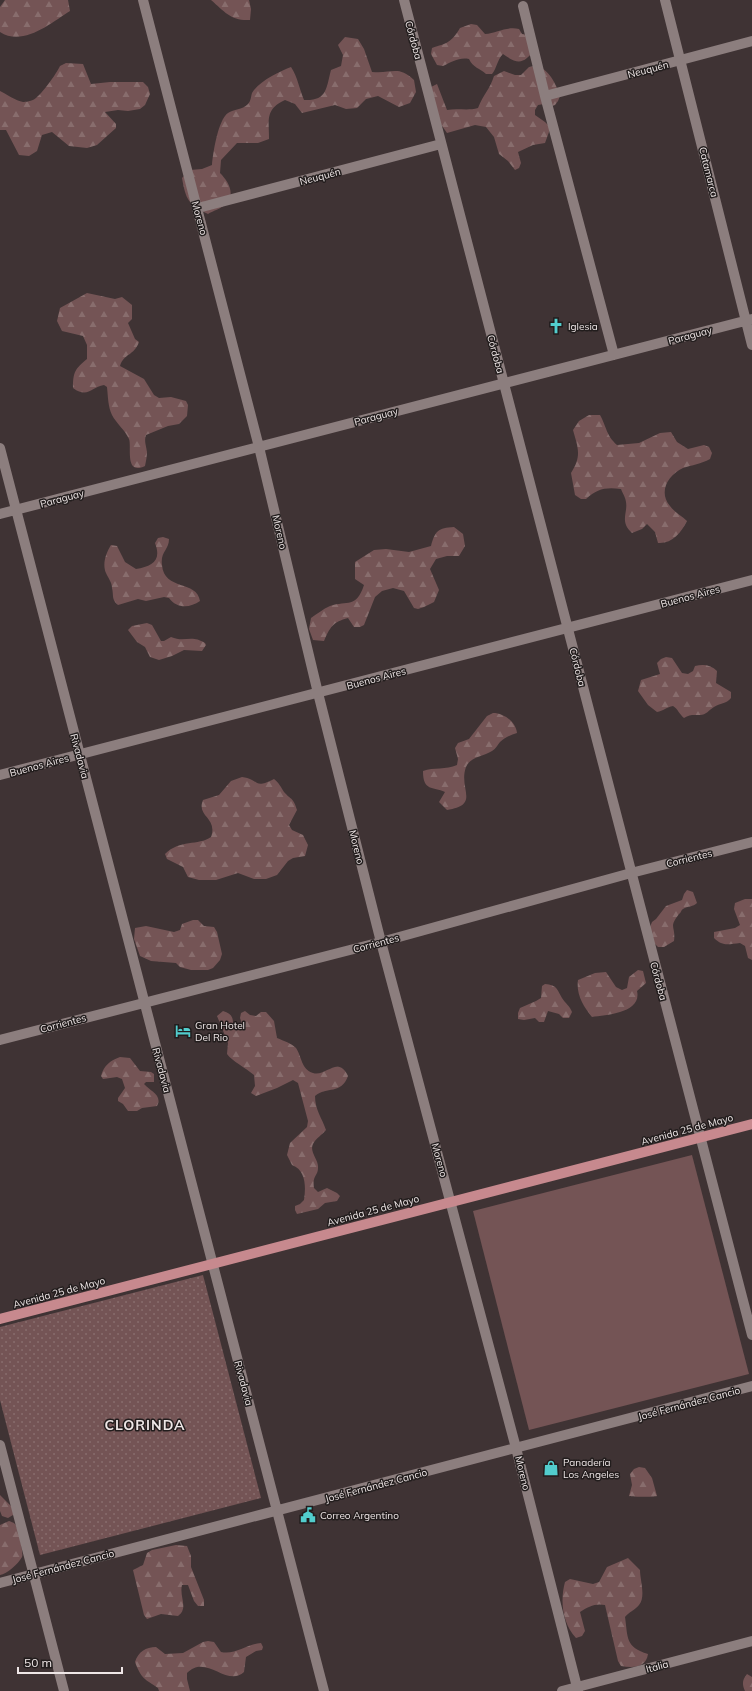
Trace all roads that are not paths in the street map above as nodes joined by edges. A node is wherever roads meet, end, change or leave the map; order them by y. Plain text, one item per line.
1 (143, 0) edge
2 (404, 0) edge
3 (665, 0) edge
4 (523, 6) dead end
5 (752, 41) edge
6 (680, 60) junction
7 (545, 96) junction
8 (441, 144) junction
9 (198, 208) junction
10 (749, 319) edge
11 (752, 345) edge
12 (614, 355) junction
13 (504, 383) junction
14 (259, 447) junction
15 (0, 448) edge
16 (16, 510) junction
17 (0, 514) edge
18 (752, 580) edge
19 (568, 628) junction
20 (318, 693) junction
21 (80, 754) junction
22 (0, 775) edge
23 (752, 842) edge
24 (631, 873) junction
25 (381, 942) junction
26 (145, 1002) junction
27 (0, 1040) edge
28 (752, 1124) edge
29 (700, 1137) junction
30 (451, 1202) junction
31 (213, 1264) junction
32 (0, 1319) edge
33 (752, 1335) edge
34 (752, 1386) edge
35 (0, 1445) edge
36 (516, 1448) junction
37 (277, 1510) junction
38 (34, 1574) junction
39 (0, 1583) edge
40 (752, 1641) edge
41 (578, 1689) edge
42 (64, 1691) edge
43 (324, 1691) edge
44 (562, 1691) edge

1 - 9 street, Moreno
2 - 8 street, Córdoba
3 - 6 street, Catamarca
4 - 7 street
5 - 6 street, Neuquén
6 - 7 street, Neuquén
6 - 10 street, Catamarca
7 - 12 street
8 - 9 street, Neuquén
8 - 13 street, Córdoba
9 - 14 street, Moreno
10 - 11 street, Catamarca
10 - 12 street, Paraguay
12 - 13 street, Paraguay
13 - 14 street, Paraguay
13 - 19 street, Córdoba
14 - 16 street, Paraguay
14 - 20 street, Moreno
15 - 16 street, Rivadavia
16 - 17 street, Paraguay
16 - 21 street, Rivadavia
18 - 19 street, Buenos Aires
19 - 20 street, Buenos Aires
19 - 24 street, Córdoba
20 - 21 street, Buenos Aires
20 - 25 street, Moreno
21 - 22 street, Buenos Aires
21 - 26 street, Rivadavia
23 - 24 street, Corrientes
24 - 25 street, Corrientes
24 - 29 street, Córdoba
25 - 26 street, Corrientes
25 - 30 street, Moreno
26 - 27 street, Corrientes
26 - 31 street, Rivadavia
28 - 29 main road, Avenida 25 de Mayo
29 - 30 main road, Avenida 25 de Mayo
29 - 33 street, Córdoba
30 - 31 main road, Avenida 25 de Mayo
30 - 36 street, Moreno
31 - 32 main road, Avenida 25 de Mayo
31 - 37 street, Rivadavia
34 - 36 street, José Fernández Cancio
35 - 38 street
36 - 37 street, José Fernández Cancio
36 - 41 street, Moreno
37 - 38 street, José Fernández Cancio
37 - 43 street, Rivadavia
38 - 39 street, José Fernández Cancio
38 - 42 street
40 - 41 street, Italia
41 - 44 street, Italia

